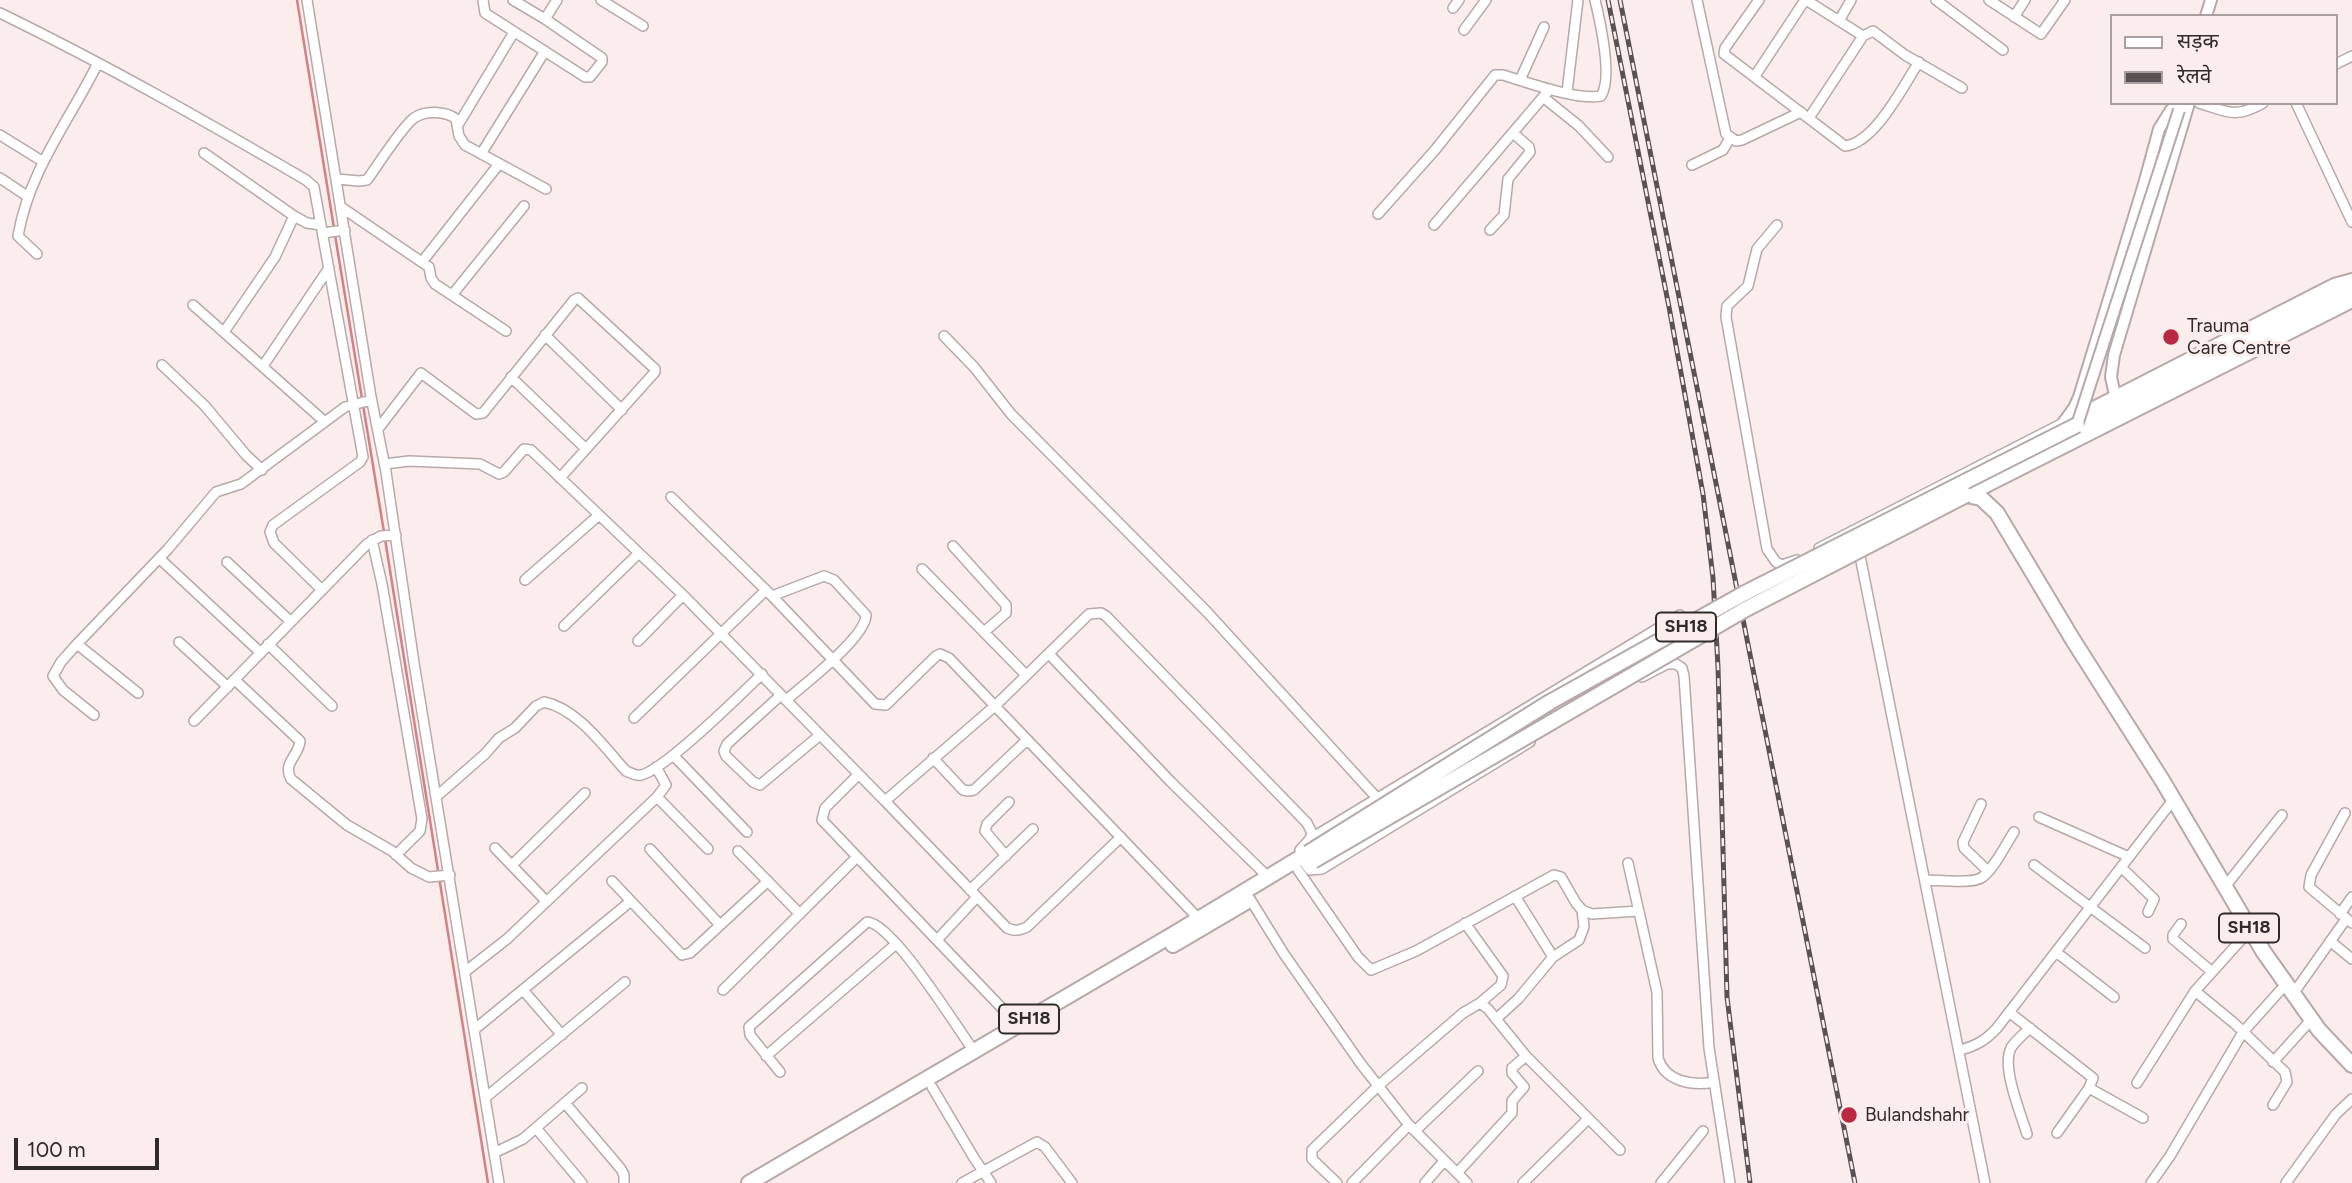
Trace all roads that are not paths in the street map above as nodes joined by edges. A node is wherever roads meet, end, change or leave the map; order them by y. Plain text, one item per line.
1 (307, 0) edge
2 (483, 0) edge
3 (513, 0) edge
4 (557, 0) edge
5 (601, 0) edge
6 (1486, 0) edge
7 (1578, 0) edge
8 (1595, 0) edge
9 (1697, 0) edge
10 (1759, 0) edge
11 (1806, 0) edge
12 (1850, 0) edge
13 (1936, 0) edge
14 (1989, 0) edge
15 (2025, 0) edge
16 (2065, 0) edge
17 (0, 13) edge
18 (2014, 17) junction
19 (545, 19) junction
20 (1839, 21) junction
21 (643, 26) dead end
22 (1544, 27) dead end
23 (1464, 30) dead end
24 (514, 32) junction
25 (1863, 36) junction
26 (2003, 50) dead end
27 (545, 51) junction
28 (98, 62) junction
29 (1919, 62) junction
30 (1755, 76) junction
31 (1520, 80) junction
32 (1962, 88) dead end
33 (1550, 89) junction
34 (1567, 92) junction
35 (1543, 97) junction
36 (2188, 105) edge
37 (2206, 105) edge
38 (2259, 105) edge
39 (2297, 105) edge
40 (2180, 106) edge
41 (1805, 115) junction
42 (458, 125) junction
43 (1513, 133) junction
44 (0, 135) edge
45 (1730, 138) junction
46 (204, 153) dead end
47 (481, 154) junction
48 (1608, 157) dead end
49 (42, 161) junction
50 (499, 164) junction
51 (1692, 165) dead end
52 (0, 178) edge
53 (337, 179) junction
54 (546, 189) dead end
55 (26, 196) junction
56 (524, 206) dead end
57 (341, 207) junction
58 (1378, 214) dead end
59 (294, 216) junction
60 (2352, 222) edge
61 (1434, 225) dead end
62 (1777, 225) dead end
63 (331, 230) junction
64 (1490, 230) dead end
65 (37, 254) dead end
66 (422, 262) junction
67 (329, 268) junction
68 (2352, 279) edge
69 (2352, 288) edge
70 (452, 295) junction
71 (2352, 300) edge
72 (193, 305) dead end
73 (506, 331) dead end
74 (224, 332) junction
75 (545, 335) junction
76 (944, 336) dead end
77 (162, 365) dead end
78 (263, 366) junction
79 (512, 377) junction
80 (2115, 395) junction
81 (363, 402) junction
82 (622, 410) junction
83 (324, 421) junction
84 (2070, 424) junction
85 (377, 429) junction
86 (586, 449) junction
87 (385, 464) junction
88 (262, 470) junction
89 (560, 478) junction
90 (1966, 495) junction
91 (671, 497) dead end
92 (599, 515) junction
93 (384, 536) junction
94 (953, 546) dead end
95 (1859, 551) junction
96 (639, 553) junction
97 (159, 558) junction
98 (227, 562) dead end
99 (922, 569) dead end
100 (525, 580) dead end
101 (322, 590) junction
102 (769, 593) junction
103 (684, 595) junction
104 (1680, 615) dead end
105 (290, 621) junction
106 (564, 626) dead end
107 (984, 632) junction
108 (722, 633) junction
109 (638, 641) dead end
110 (179, 642) dead end
111 (77, 644) junction
112 (268, 645) junction
113 (261, 653) junction
114 (1049, 654) junction
115 (833, 660) junction
116 (762, 674) junction
117 (1026, 676) junction
118 (232, 683) junction
119 (138, 693) dead end
120 (784, 698) junction
121 (996, 705) junction
122 (332, 706) dead end
123 (94, 715) dead end
124 (634, 718) dead end
125 (194, 721) dead end
126 (820, 735) junction
127 (1027, 740) junction
128 (673, 755) junction
129 (933, 758) junction
130 (656, 767) junction
131 (858, 775) junction
132 (584, 793) dead end
133 (437, 796) junction
134 (657, 797) junction
135 (1377, 798) junction
136 (2173, 800) junction
137 (885, 801) junction
138 (1009, 802) dead end
139 (1981, 804) dead end
140 (2345, 813) dead end
141 (2283, 815) dead end
142 (2039, 817) dead end
143 (1033, 829) dead end
144 (747, 832) dead end
145 (2014, 832) dead end
146 (1121, 837) junction
147 (495, 848) dead end
148 (650, 849) dead end
149 (708, 849) dead end
150 (738, 851) dead end
151 (396, 855) junction
152 (1006, 856) junction
153 (857, 857) junction
154 (2129, 857) junction
155 (1306, 858) junction
156 (1628, 863) dead end
157 (512, 865) junction
158 (2034, 865) dead end
159 (2121, 867) junction
160 (1988, 871) junction
161 (448, 876) junction
162 (1268, 877) junction
163 (1925, 880) junction
164 (612, 881) dead end
165 (768, 881) junction
166 (2224, 888) junction
167 (973, 894) junction
168 (1514, 896) junction
169 (2352, 897) edge
170 (1250, 899) junction
171 (546, 901) junction
172 (631, 901) junction
173 (2089, 908) junction
174 (1582, 910) junction
175 (1638, 911) junction
176 (2148, 912) dead end
177 (800, 914) junction
178 (1198, 918) junction
179 (2346, 918) edge
180 (1465, 923) junction
181 (2181, 924) dead end
182 (720, 925) junction
183 (2250, 930) junction
184 (937, 940) junction
185 (2330, 941) junction
186 (896, 944) junction
187 (2145, 948) dead end
188 (2056, 952) junction
189 (1553, 957) junction
190 (2352, 959) edge
191 (466, 971) junction
192 (2211, 971) junction
193 (625, 982) dead end
194 (2290, 989) junction
195 (523, 990) junction
196 (723, 990) dead end
197 (2195, 991) junction
198 (2114, 997) dead end
199 (1479, 1003) junction
200 (2009, 1012) junction
201 (1496, 1019) junction
202 (2311, 1020) junction
203 (1018, 1025) junction
204 (2030, 1028) junction
205 (475, 1029) junction
206 (2243, 1032) junction
207 (562, 1035) junction
208 (1959, 1050) junction
209 (974, 1051) junction
210 (766, 1056) junction
211 (1526, 1056) junction
212 (2273, 1062) junction
213 (2352, 1066) edge
214 (780, 1072) dead end
215 (1478, 1072) dead end
216 (1714, 1082) junction
217 (2137, 1083) dead end
218 (1378, 1086) junction
219 (932, 1087) junction
220 (582, 1088) dead end
221 (2089, 1088) junction
222 (485, 1098) junction
223 (2352, 1099) edge
224 (565, 1103) junction
225 (2273, 1105) dead end
226 (2143, 1118) dead end
227 (1588, 1119) junction
228 (536, 1128) junction
229 (1412, 1128) junction
230 (1703, 1131) dead end
231 (2057, 1133) dead end
232 (2027, 1134) dead end
233 (1619, 1150) dead end
234 (494, 1153) junction
235 (1444, 1161) junction
236 (982, 1171) junction
237 (1457, 1173) junction
238 (499, 1183) edge
239 (582, 1183) edge
240 (624, 1183) edge
241 (749, 1183) edge
242 (767, 1183) edge
243 (962, 1183) edge
244 (991, 1183) edge
245 (1072, 1183) edge
246 (1337, 1183) edge
247 (1352, 1183) edge
248 (1424, 1183) edge
249 (1467, 1183) edge
250 (1523, 1183) edge
251 (1661, 1183) edge
252 (1730, 1183) edge
253 (1985, 1183) edge
254 (2151, 1183) edge
255 (2286, 1183) edge

1 - 53 street
2 - 24 street
3 - 19 street
4 - 19 street
5 - 21 street
6 - 23 street
7 - 34 street
8 - 34 street
9 - 45 street
10 - 30 street
11 - 20 street
11 - 30 street
12 - 20 street
13 - 26 street
14 - 18 street
15 - 18 street
16 - 18 street
17 - 28 street
19 - 27 street
20 - 25 street
22 - 31 street
24 - 27 street
24 - 42 street
25 - 29 street
25 - 41 street
27 - 47 street
28 - 49 street
28 - 63 street
29 - 32 street
29 - 41 street
30 - 41 street
31 - 33 street
31 - 58 street
33 - 34 street
33 - 35 street
35 - 43 street
35 - 48 street
36 - 80 street
37 - 38 street
39 - 60 street
40 - 84 street, bridge
41 - 45 street
42 - 47 street
42 - 53 street
43 - 61 street
43 - 64 street
44 - 49 street
45 - 51 street
46 - 59 street
47 - 50 street
49 - 55 street
50 - 54 street
50 - 66 street
52 - 55 street
53 - 57 street
55 - 65 street
56 - 70 street
57 - 63 street
57 - 66 street
59 - 63 street
59 - 74 street
62 - 84 street
63 - 67 street
63 - 81 street
66 - 70 street
67 - 78 street
67 - 81 street
68 - 80 street
69 - 84 main road
70 - 73 street
71 - 90 main road
72 - 74 street
74 - 78 street
75 - 79 street
75 - 82 street
75 - 82 street
76 - 135 street
77 - 88 street
78 - 83 street
79 - 85 street
79 - 86 street
80 - 84 street
81 - 83 street
81 - 85 street
81 - 101 street
82 - 86 street
83 - 88 street
84 - 155 main road, SH18, bridge
85 - 87 street
86 - 89 street
87 - 89 street
87 - 93 street
88 - 97 street
89 - 92 street
90 - 95 main road, SH18, bridge
90 - 136 main road, SH18
91 - 102 street
92 - 96 street
92 - 100 street
93 - 101 street
93 - 133 street
93 - 151 street
94 - 107 street
95 - 155 main road, SH18, bridge
95 - 163 street
96 - 103 street
96 - 106 street
97 - 111 street
97 - 113 street
98 - 105 street
99 - 107 street
101 - 105 street
102 - 108 street
102 - 115 street
102 - 115 street
103 - 108 street
103 - 109 street
104 - 135 street
105 - 112 street
107 - 117 street
108 - 116 street
108 - 124 street
110 - 118 street
111 - 119 street
111 - 123 street
112 - 113 street
112 - 122 street
113 - 118 street
114 - 117 street
114 - 155 street
114 - 162 street
115 - 120 street
115 - 121 street
116 - 120 street
116 - 128 street
117 - 121 street
118 - 125 street
118 - 151 street
120 - 126 street
120 - 126 street
121 - 127 street
121 - 129 street
126 - 131 street
127 - 129 street
127 - 146 street
128 - 130 street
128 - 144 street
129 - 137 street
130 - 133 street
130 - 134 street
131 - 137 street
131 - 153 street
132 - 157 street
133 - 161 street
134 - 149 street
134 - 171 street
135 - 155 street
136 - 154 street
136 - 166 main road, SH18
137 - 167 street
138 - 152 street
139 - 160 street
140 - 179 street
141 - 166 street
142 - 154 street
143 - 152 street
145 - 160 street
146 - 167 street
146 - 178 street
147 - 157 street
148 - 182 street
150 - 165 street
151 - 161 street
152 - 167 street
153 - 177 street
153 - 184 street
154 - 159 street
155 - 162 main road, SH18
155 - 170 main road, SH18
155 - 180 street
155 - 216 street
156 - 175 street
157 - 171 street
158 - 173 street
159 - 173 street
159 - 176 street
160 - 163 street
161 - 191 street
162 - 178 main road, SH18
163 - 208 street
164 - 172 street
165 - 177 street
165 - 182 street
166 - 183 main road, SH18
167 - 184 street
168 - 174 street
168 - 180 street
168 - 189 street
169 - 179 street
170 - 218 street
170 - 219 main road, SH18
171 - 191 street
172 - 182 street
172 - 195 street
173 - 187 street
173 - 188 street
174 - 175 street
174 - 189 street
175 - 216 street
177 - 196 street
178 - 203 main road, SH18
179 - 185 street
180 - 199 street
181 - 192 street
183 - 192 street
183 - 194 main road, SH18
184 - 203 street
185 - 190 street
185 - 194 street
186 - 209 street
186 - 210 street
186 - 210 street
188 - 198 street
188 - 200 street
189 - 201 street
191 - 205 street
192 - 197 street
193 - 207 street
194 - 202 main road, SH18
194 - 206 street
195 - 205 street
195 - 207 street
197 - 206 street
197 - 217 street
199 - 201 street
199 - 218 street
200 - 204 street
200 - 208 street
201 - 211 street
202 - 212 street
202 - 213 main road, SH18
203 - 209 main road, SH18
204 - 221 street
204 - 232 street
205 - 222 street
206 - 212 street
206 - 254 street
207 - 222 street
208 - 253 street
209 - 241 main road, SH18
210 - 214 street
211 - 227 street
211 - 237 street
212 - 225 street
215 - 229 street
216 - 252 street
218 - 229 street
218 - 246 street
219 - 236 street
219 - 242 main road, SH18
220 - 224 street
221 - 226 street
221 - 231 street
222 - 234 street
223 - 255 street
224 - 228 street
224 - 240 street
227 - 233 street
227 - 250 street
228 - 234 street
228 - 239 street
229 - 235 street
229 - 247 street
230 - 251 street
234 - 238 street
235 - 237 street
235 - 248 street
236 - 243 street
236 - 244 street
236 - 245 street
237 - 249 street

